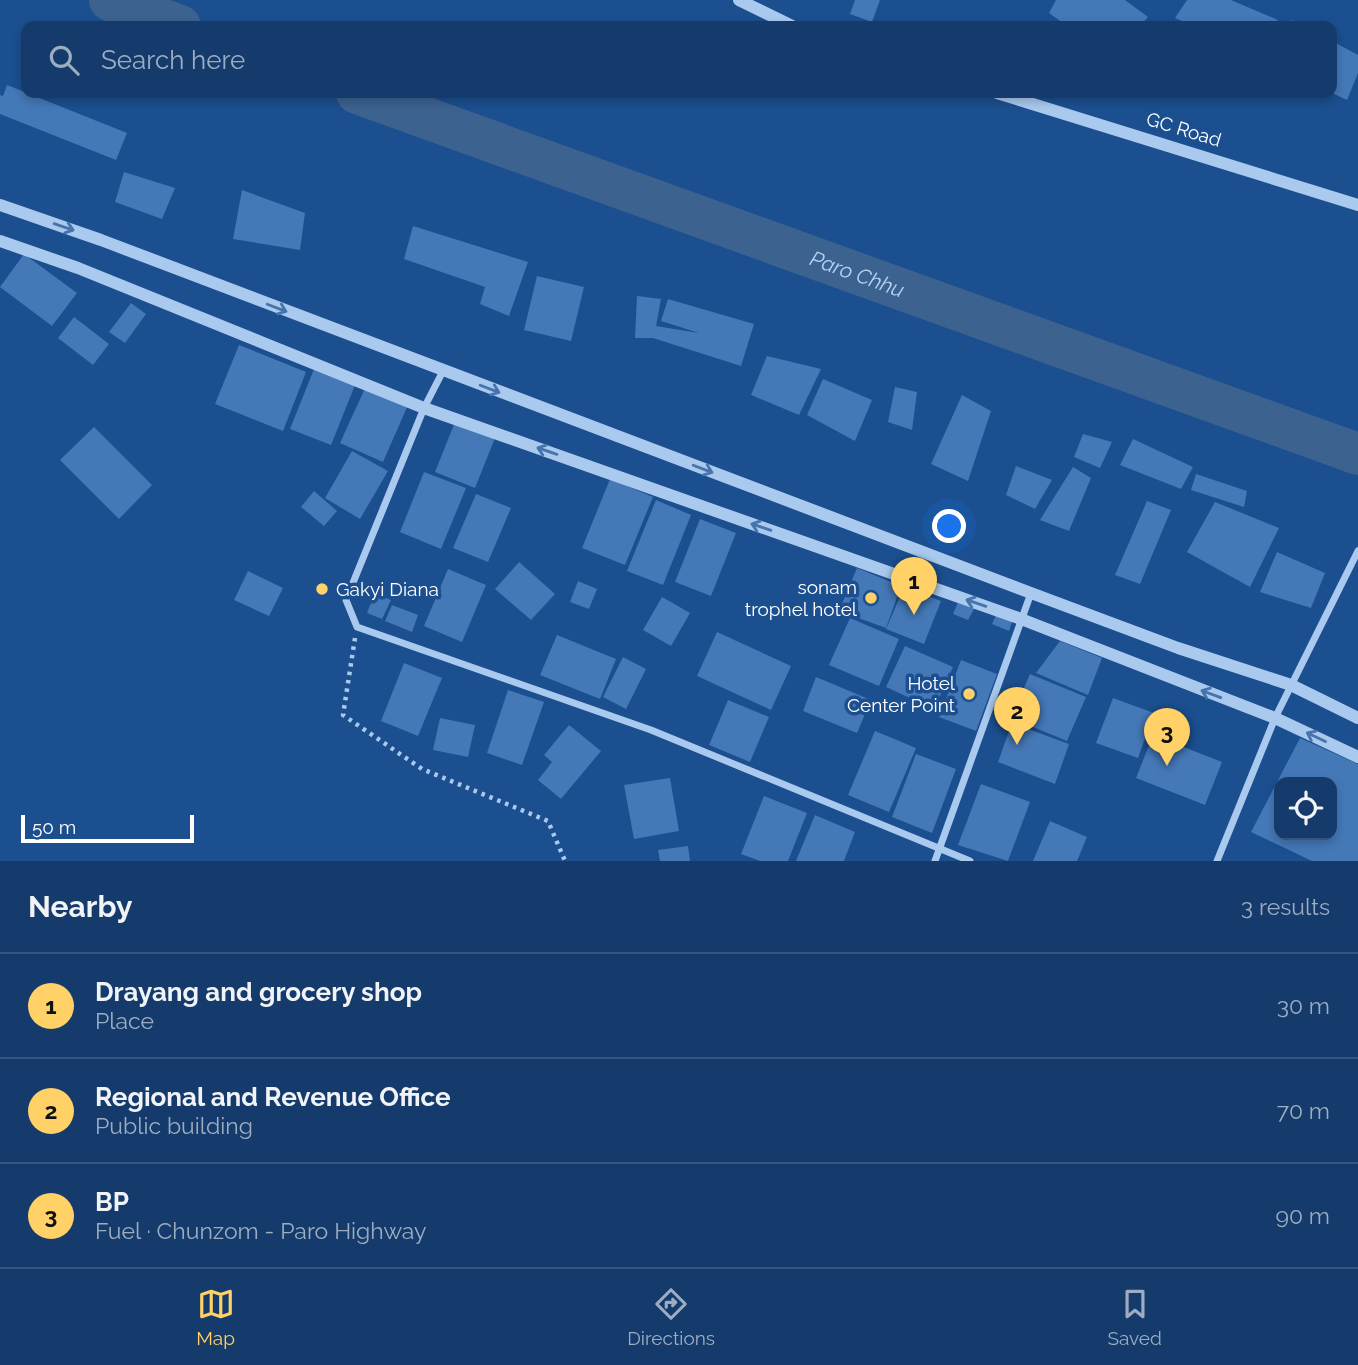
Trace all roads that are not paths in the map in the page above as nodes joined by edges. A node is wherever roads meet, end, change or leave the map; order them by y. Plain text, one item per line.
1 (739, 0) edge
2 (782, 21) edge
3 (1013, 98) edge
4 (0, 205) edge
5 (1358, 205) edge
6 (0, 242) edge
7 (443, 371) junction
8 (424, 408) junction
9 (1358, 551) edge
10 (1031, 593) junction
11 (1021, 619) junction
12 (1291, 685) junction
13 (1275, 718) junction
14 (1358, 718) edge
15 (1358, 757) edge
16 (941, 849) junction
17 (935, 861) edge
18 (970, 861) edge
19 (1217, 861) edge

1 - 2 street
3 - 5 street, GC Road
4 -> 7 street
6 - 8 street
7 - 8 street
7 -> 10 street
11 -> 8 street
8 - 16 street
9 - 12 street
10 - 11 street
10 - 12 street
13 -> 11 street
11 - 16 street
12 - 13 street
12 - 14 street
15 -> 13 street
13 - 19 street
16 - 17 street
16 - 18 street

